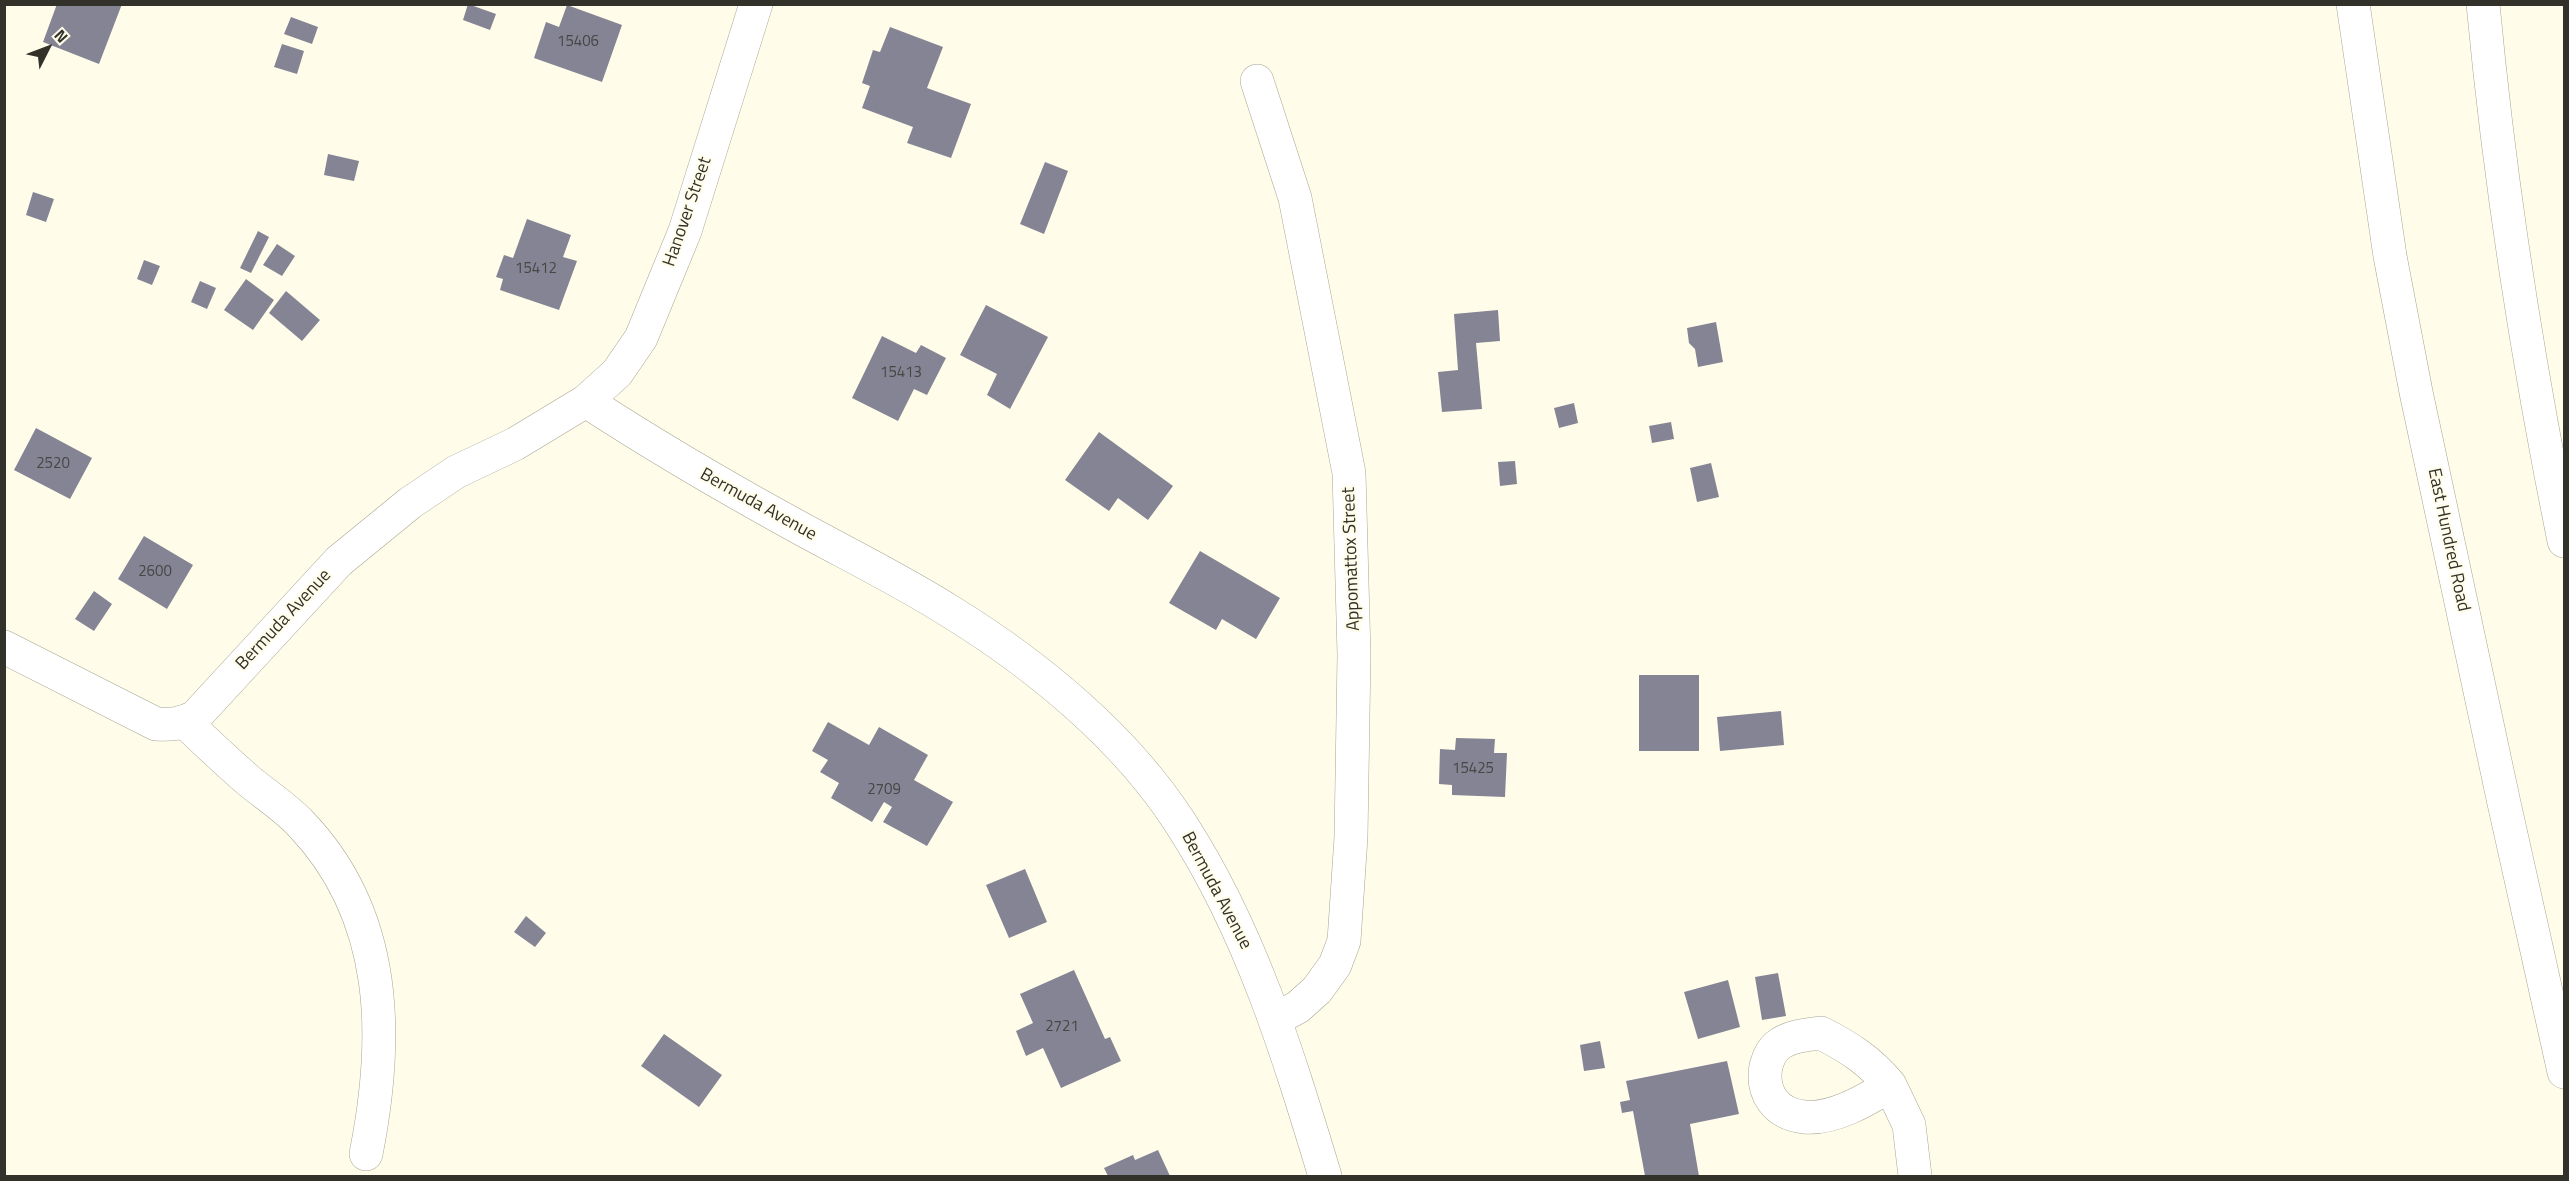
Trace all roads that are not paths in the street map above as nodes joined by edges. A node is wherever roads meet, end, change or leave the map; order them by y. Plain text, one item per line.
1 (756, 4) edge
2 (2353, 4) edge
3 (2484, 4) edge
4 (1257, 81) dead end
5 (586, 402) junction
6 (2565, 541) edge
7 (4, 646) edge
8 (185, 722) junction
9 (1276, 1019) junction
10 (2563, 1056) edge
11 (1890, 1085) dead end
12 (366, 1154) dead end
13 (1325, 1176) edge
14 (1915, 1176) edge

1 - 5 main road, Hanover Street
2 - 10 main road, East Hundred Road
3 - 6 main road
4 - 9 main road, Appomattox Street
5 - 8 main road, Bermuda Avenue
5 - 9 main road, Bermuda Avenue
7 - 8 main road
8 - 12 main road
9 - 13 main road, Bermuda Avenue
11 - 14 main road

